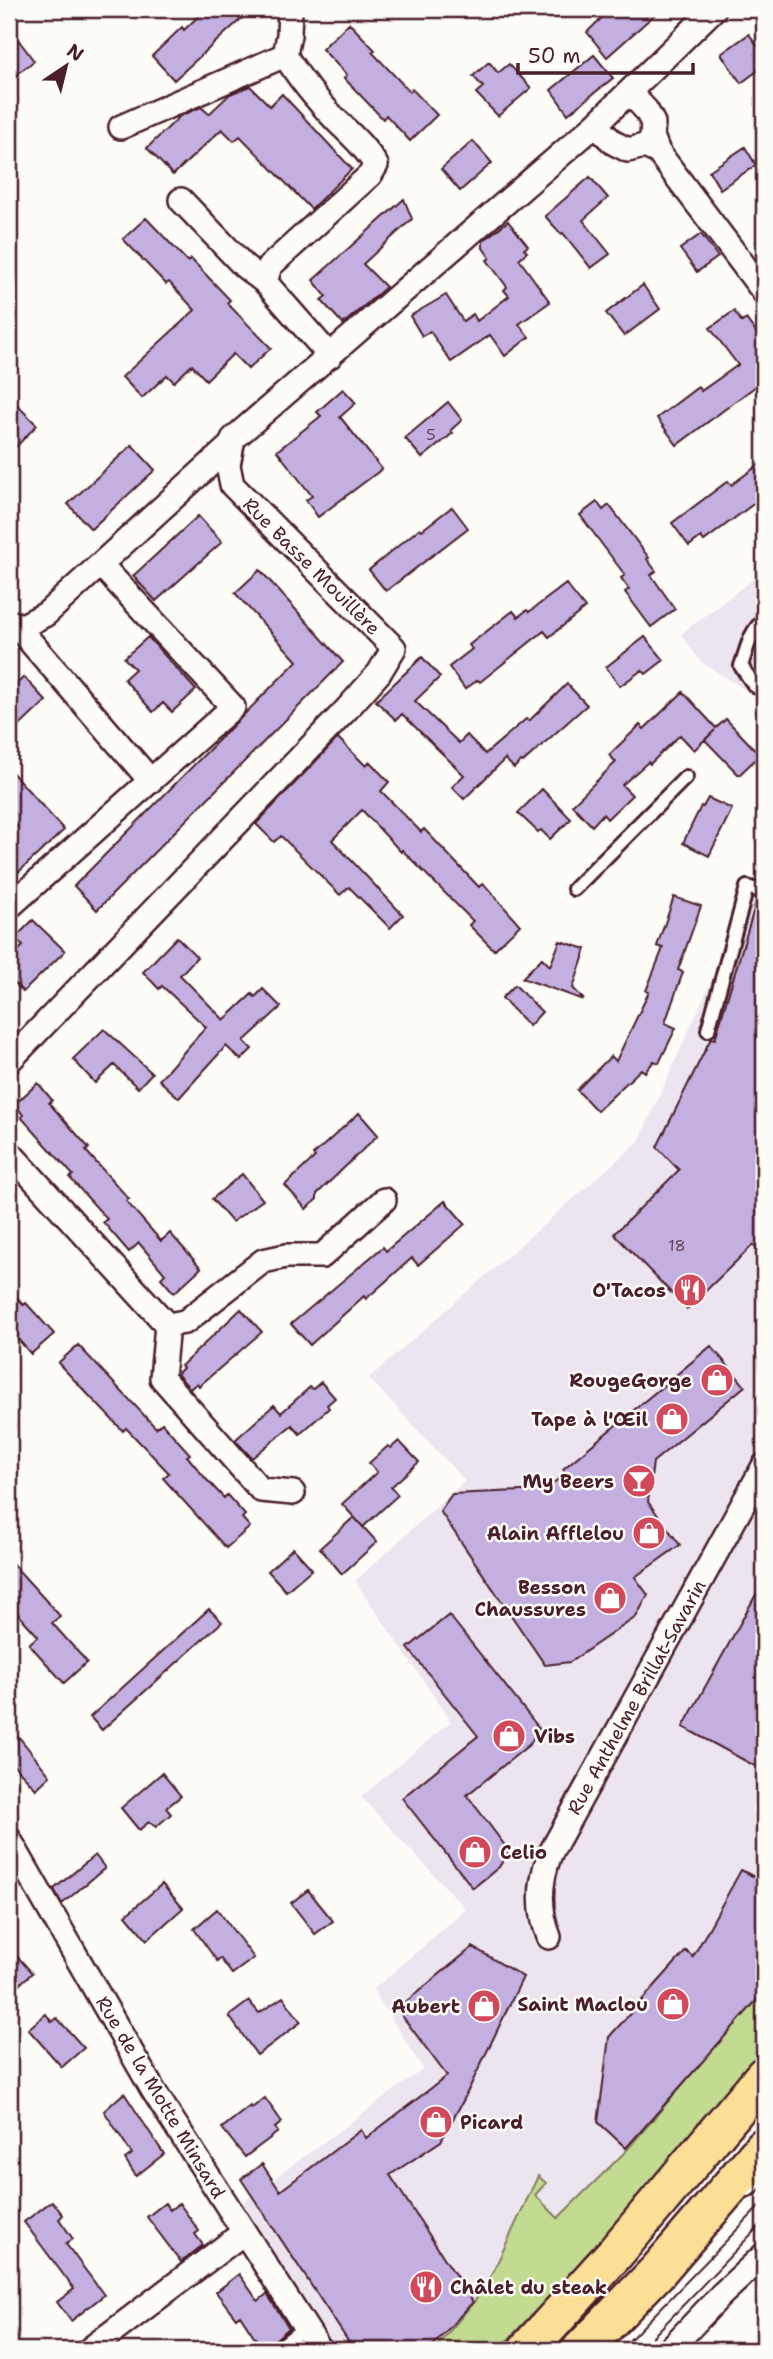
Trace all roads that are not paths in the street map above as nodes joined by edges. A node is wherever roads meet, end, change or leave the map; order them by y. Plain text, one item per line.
1 (290, 9) edge
2 (714, 9) edge
3 (285, 55) junction
4 (629, 92) junction
5 (595, 125) junction
6 (121, 127) dead end
7 (658, 152) junction
8 (181, 200) dead end
9 (265, 282) junction
10 (764, 292) edge
11 (330, 356) junction
12 (231, 445) junction
13 (101, 565) junction
14 (764, 620) edge
15 (12, 623) edge
16 (764, 691) edge
17 (686, 777) dead end
18 (150, 780) junction
19 (574, 889) dead end
20 (764, 892) edge
21 (9, 907) edge
22 (708, 1030) dead end
23 (9, 1061) edge
24 (9, 1152) edge
25 (384, 1200) dead end
26 (167, 1325) junction
27 (764, 1466) edge
28 (293, 1493) dead end
29 (9, 1839) edge
30 (549, 1937) dead end
31 (764, 2076) edge
32 (764, 2104) edge
33 (764, 2147) edge
34 (764, 2176) edge
35 (243, 2233) junction
36 (677, 2248) junction
37 (764, 2255) edge
38 (304, 2328) junction
39 (89, 2350) edge
40 (276, 2350) edge
41 (320, 2350) edge
42 (527, 2350) edge
43 (535, 2350) edge
44 (580, 2350) edge
45 (669, 2350) edge

1 - 3 street
2 - 4 street
3 - 6 street
3 - 9 street
4 - 5 street
4 - 7 street
5 - 7 street
5 - 11 street
7 - 10 street
8 - 9 street
9 - 11 street
11 - 12 street
12 - 13 street
12 - 23 street, Rue Basse Mouillère
13 - 15 street
13 - 18 street
14 - 16 lane
15 - 18 street
17 - 19 lane
18 - 21 street
20 - 22 lane
24 - 26 street
25 - 26 street
26 - 28 street
27 - 30 street, Rue Anthelme Brillat-Savarin
29 - 35 street, Rue de la Motte Minsard
31 - 42 main road
32 - 43 main road
33 - 36 main road
34 - 36 lane
35 - 38 street, Rue de la Motte Minsard
35 - 39 street
36 - 44 main road
37 - 45 street
38 - 40 lane
38 - 41 street, Rue de la Motte Minsard

